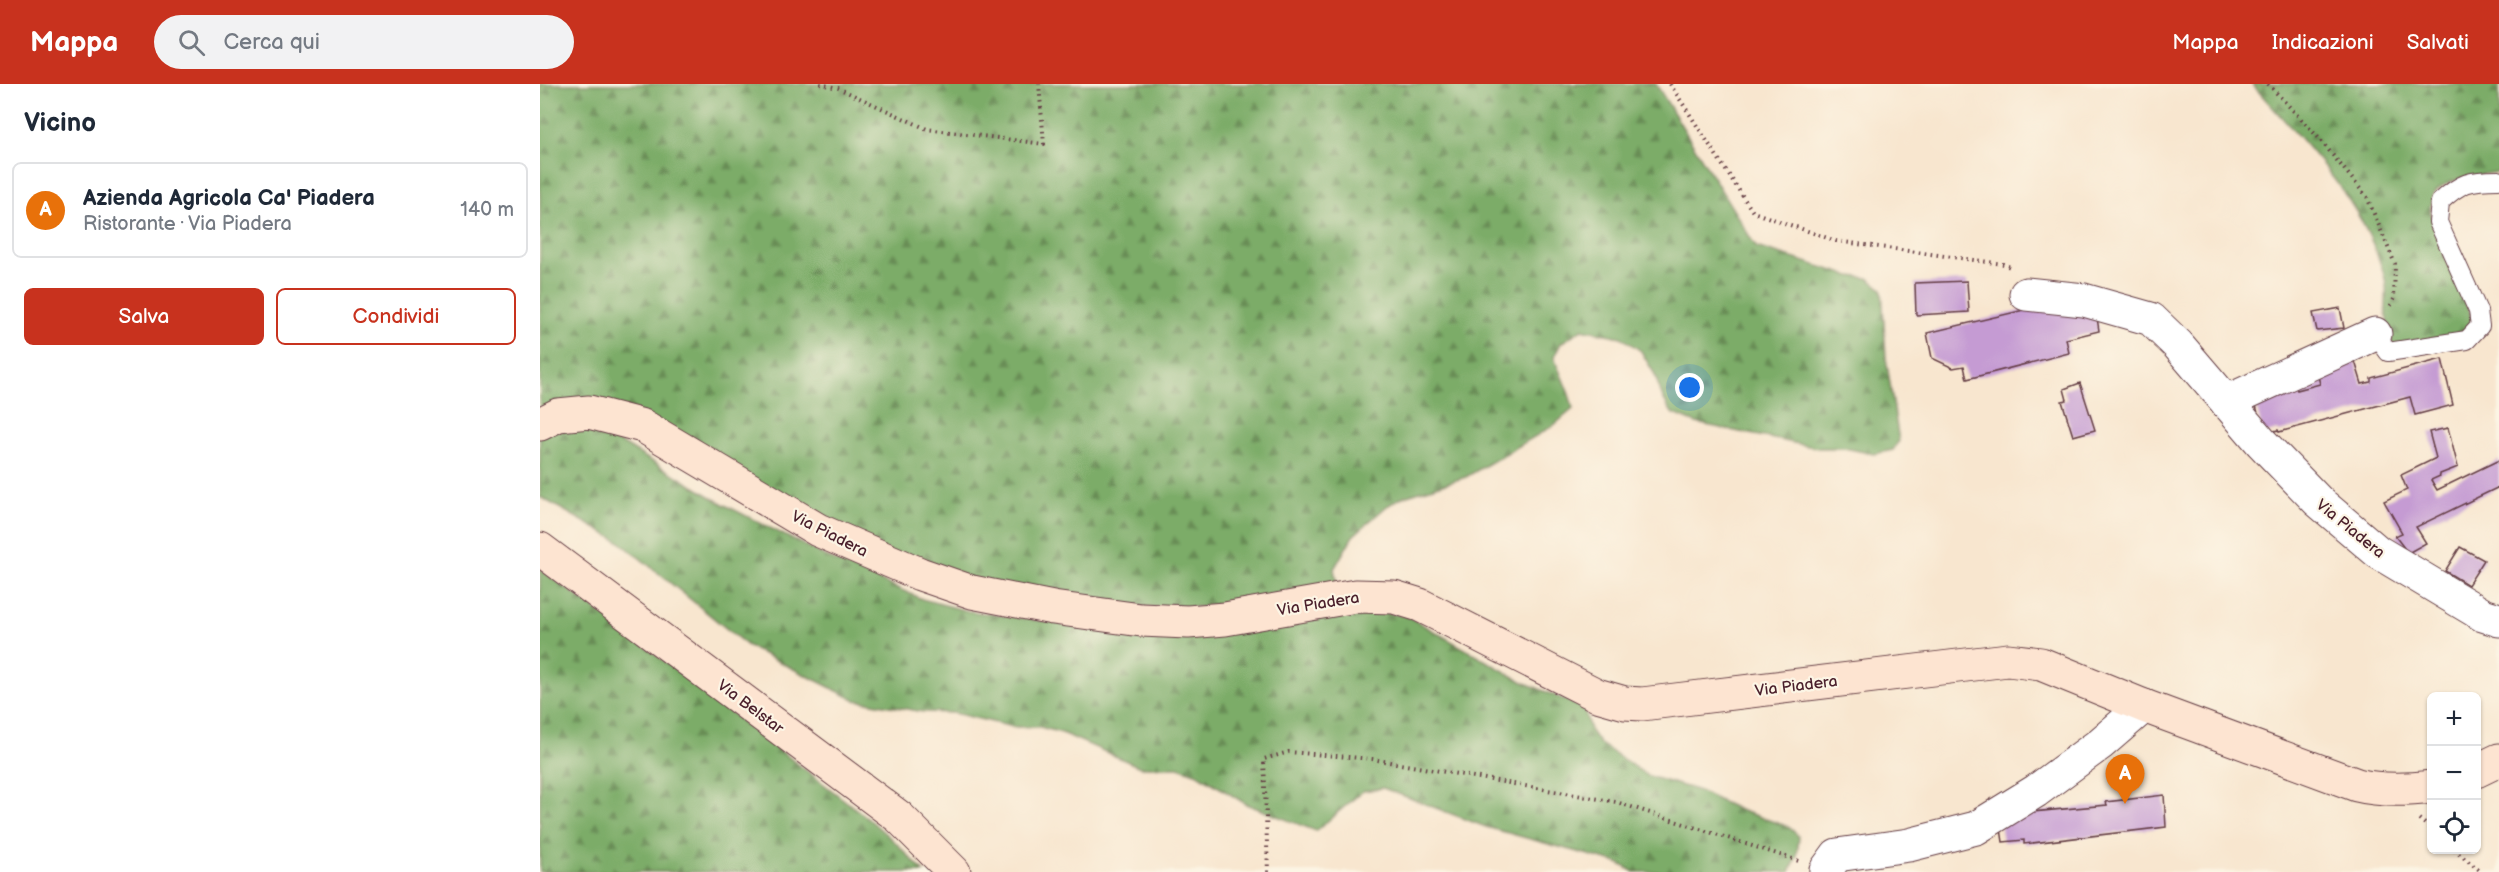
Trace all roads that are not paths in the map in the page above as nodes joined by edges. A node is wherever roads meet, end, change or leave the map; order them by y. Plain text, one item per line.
1 (2499, 180) edge
2 (2026, 294) road end
3 (2375, 334) joint
4 (2228, 404) junction
5 (540, 424) edge
6 (540, 549) edge
7 (2499, 620) edge
8 (2145, 706) junction
9 (2499, 760) edge
10 (2481, 769) edge
11 (2427, 788) edge
12 (1826, 871) edge
13 (954, 872) edge

1 - 3 lane
2 - 4 street, Via Piadera
3 - 4 street
4 - 7 street, Via Piadera
5 - 8 street, Via Piadera
6 - 13 street, Via Belstar
8 - 11 street, Via Piadera
8 - 12 street
9 - 10 street

